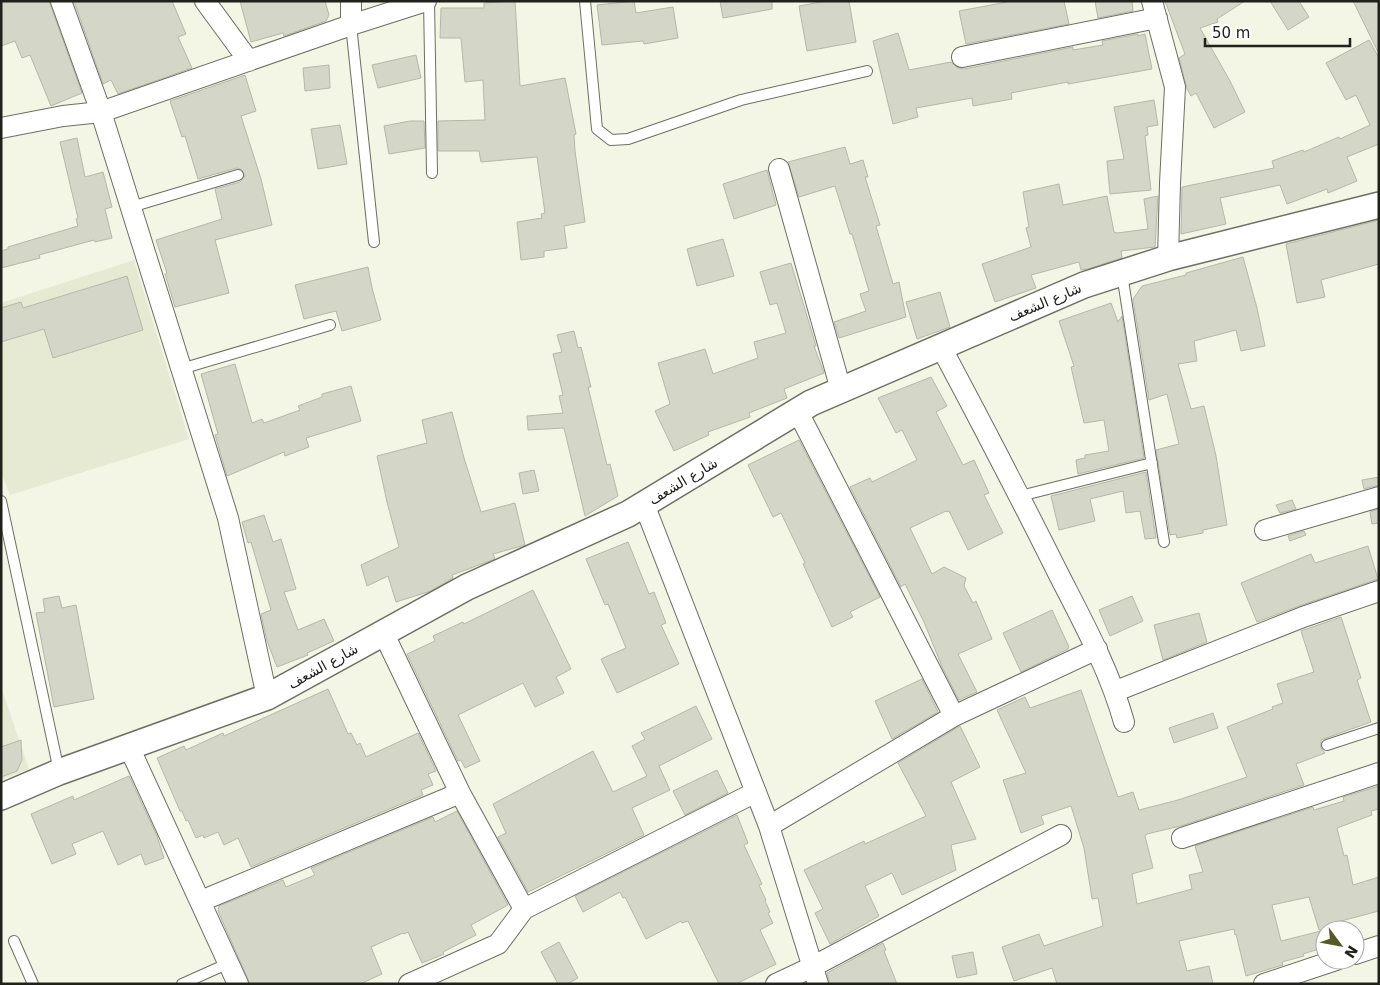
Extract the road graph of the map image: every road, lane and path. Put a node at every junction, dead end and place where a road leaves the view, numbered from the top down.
1 (62, 1) edge
2 (205, 1) edge
3 (351, 1) edge
4 (426, 1) edge
5 (430, 1) edge
6 (585, 1) edge
7 (1154, 10) edge
8 (351, 25) junction
9 (962, 57) dead end
10 (249, 61) junction
11 (867, 71) dead end
12 (101, 112) junction
13 (1, 128) edge
14 (779, 169) dead end
15 (432, 173) dead end
16 (238, 175) dead end
17 (1379, 204) edge
18 (131, 207) junction
19 (374, 242) dead end
20 (1168, 258) junction
21 (1121, 272) junction
22 (330, 325) dead end
23 (941, 347) junction
24 (181, 369) junction
25 (841, 390) junction
26 (797, 410) junction
27 (1152, 463) junction
28 (1020, 496) junction
29 (1379, 497) edge
30 (1, 501) edge
31 (644, 504) junction
32 (1265, 530) dead end
33 (1164, 542) dead end
34 (1379, 591) edge
35 (383, 632) junction
36 (1097, 649) junction
37 (1116, 692) junction
38 (267, 697) junction
39 (954, 716) junction
40 (1124, 722) dead end
41 (1379, 728) edge
42 (1327, 746) dead end
43 (129, 747) junction
44 (59, 772) junction
45 (1379, 773) edge
46 (756, 792) junction
47 (460, 793) junction
48 (1, 797) edge
49 (769, 826) junction
50 (1061, 835) dead end
51 (1182, 838) dead end
52 (201, 901) junction
53 (524, 909) junction
54 (14, 941) dead end
55 (1379, 946) edge
56 (1365, 951) edge
57 (229, 963) junction
58 (1315, 967) edge
59 (815, 975) edge
60 (33, 984) edge
61 (182, 984) edge
62 (238, 984) edge
63 (409, 984) edge
64 (776, 984) edge
65 (1264, 984) edge

1 - 12 street
2 - 10 street
3 - 8 street
4 - 8 street
5 - 15 lane
6 - 11 lane
7 - 9 street
7 - 20 street
8 - 10 street
8 - 19 lane
10 - 12 street
12 - 13 street
12 - 18 street
14 - 25 street
16 - 18 lane
17 - 20 street, شارع الشعف
18 - 24 street
20 - 21 street, شارع الشعف
21 - 23 street, شارع الشعف
21 - 27 lane
22 - 24 lane
23 - 25 street, شارع الشعف
23 - 28 street
24 - 38 street
25 - 26 street, شارع الشعف
26 - 31 street, شارع الشعف
26 - 39 street
27 - 28 lane
27 - 33 lane
28 - 36 street
29 - 32 street
30 - 44 lane
31 - 35 street, شارع الشعف
31 - 46 street
34 - 37 street
35 - 38 street, شارع الشعف
35 - 47 street
36 - 37 street
36 - 39 street
37 - 40 street
38 - 43 street, شارع الشعف
39 - 49 street
41 - 42 lane
43 - 44 street, شارع الشعف
43 - 52 street
44 - 48 street, شارع الشعف
45 - 51 street
46 - 49 street
46 - 53 street
47 - 52 street
47 - 53 street
49 - 59 street
50 - 59 street
52 - 57 street
53 - 63 street
54 - 60 lane
55 - 56 street
57 - 61 lane
57 - 62 street
58 - 65 street
59 - 64 street

